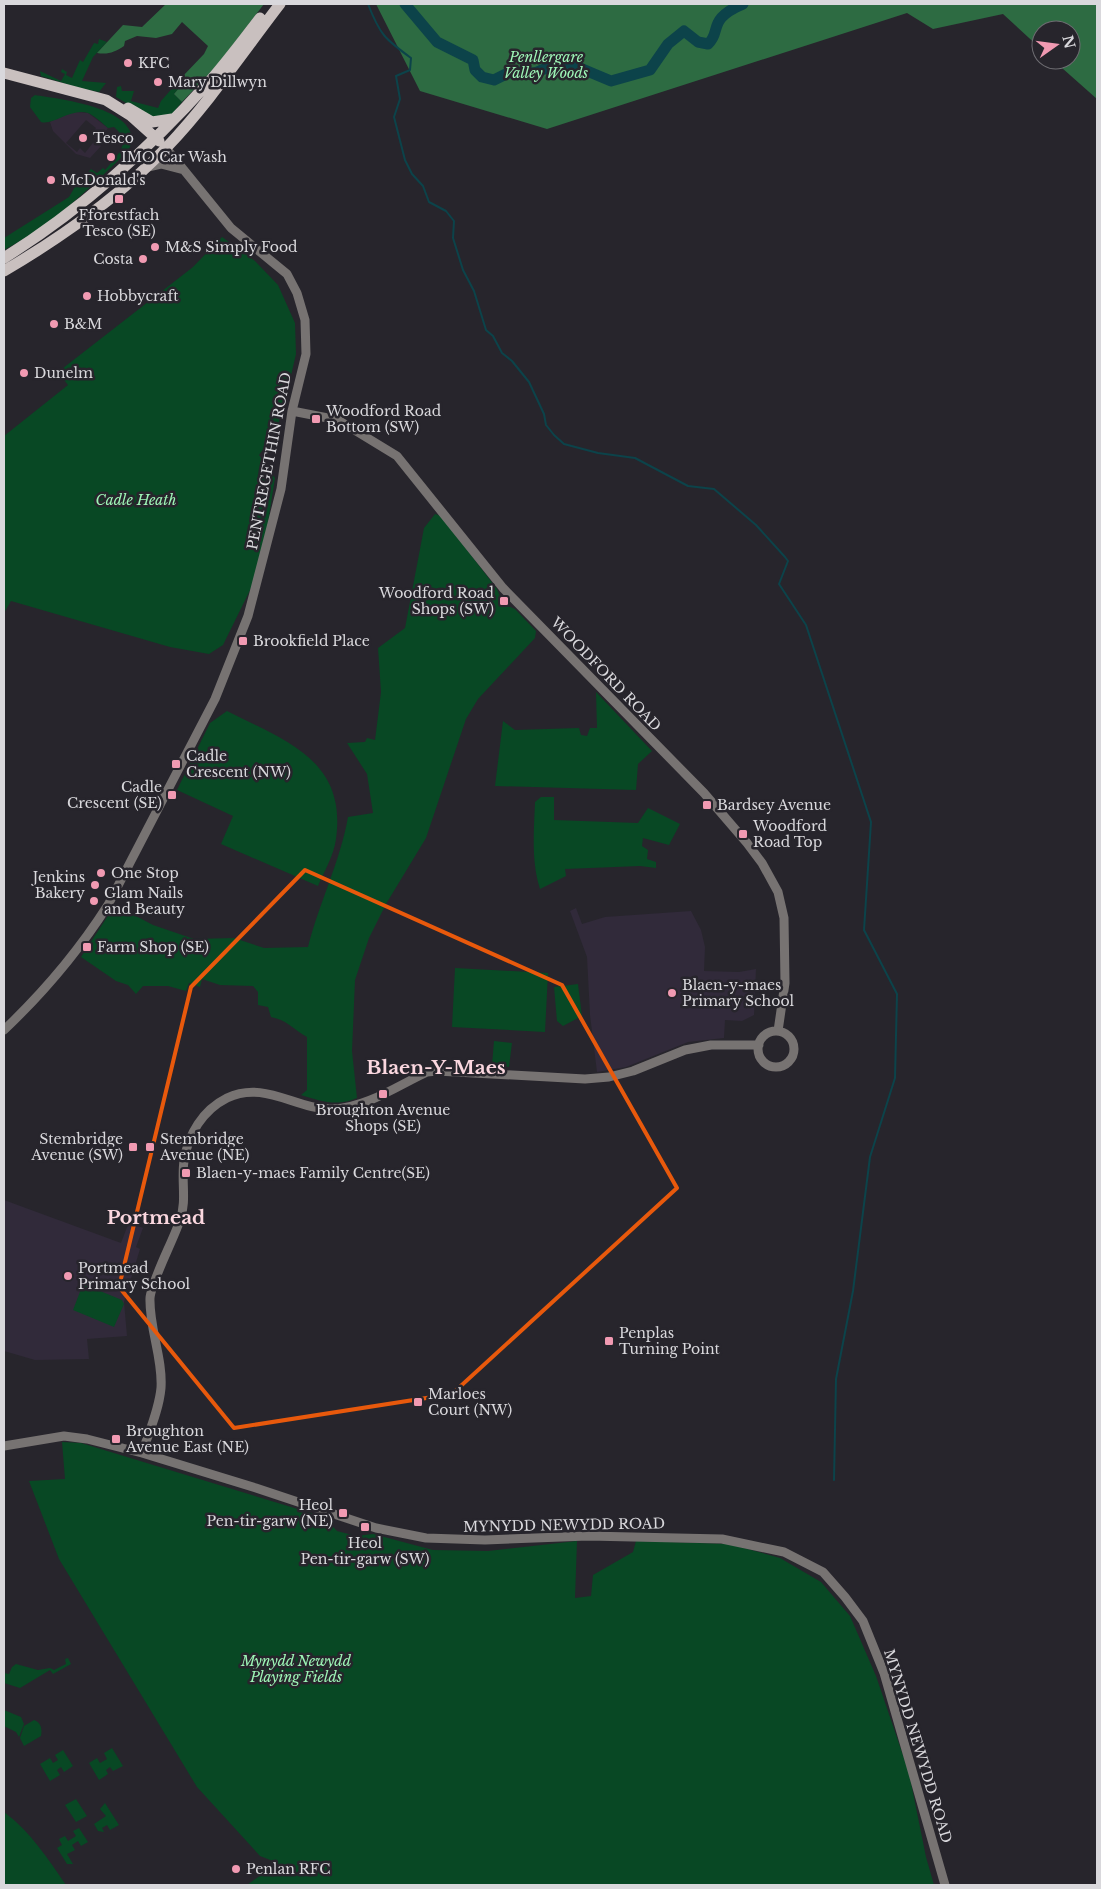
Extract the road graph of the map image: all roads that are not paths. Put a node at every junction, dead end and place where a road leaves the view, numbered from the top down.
1 (271, 4) edge
2 (280, 4) edge
3 (4, 73) edge
4 (114, 104) junction
5 (175, 118) junction
6 (161, 143) junction
7 (144, 168) junction
8 (184, 170) junction
9 (4, 258) edge
10 (4, 271) edge
11 (292, 411) junction
12 (4, 1030) edge
13 (778, 1031) junction
14 (759, 1045) junction
15 (4, 1446) edge
16 (142, 1453) junction
17 (945, 1885) edge

1 - 5 main road
2 - 6 main road
3 - 4 main road
4 - 5 main road
4 - 6 main road
5 - 6 main road
6 - 7 main road
6 - 8 street, PENTREGETHIN ROAD
6 - 9 main road
7 - 8 street
7 - 10 main road
8 - 11 street, PENTREGETHIN ROAD
11 - 12 street, PENTREGETHIN ROAD
11 - 13 street, WOODFORD ROAD
13 - 14 street
13 - 14 street
14 - 16 street
15 - 16 street, MYNYDD NEWYDD ROAD
16 - 17 street, MYNYDD NEWYDD ROAD

